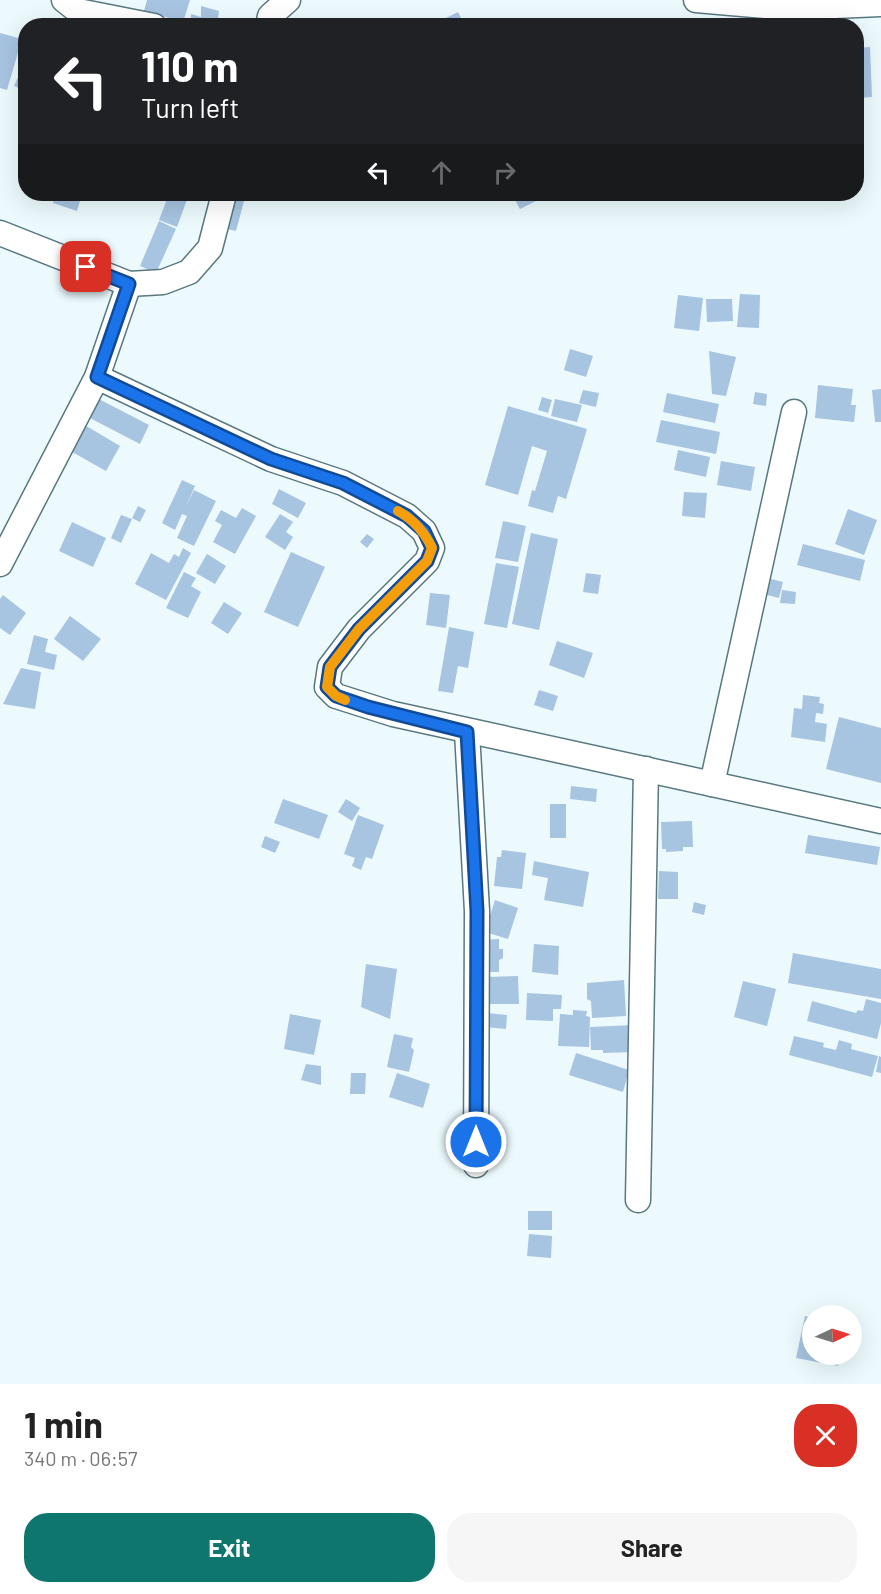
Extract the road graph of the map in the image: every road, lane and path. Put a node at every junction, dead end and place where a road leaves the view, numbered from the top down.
1 (64, 0) edge
2 (288, 0) edge
3 (696, 0) edge
4 (881, 4) edge
5 (113, 18) edge
6 (270, 18) edge
7 (222, 201) edge
8 (0, 233) edge
9 (129, 284) junction
10 (97, 377) junction
11 (794, 412) dead end
12 (0, 564) edge
13 (467, 732) junction
14 (646, 770) junction
15 (712, 784) junction
16 (881, 821) edge
17 (476, 1165) dead end
18 (638, 1200) dead end

1 - 5 street
2 - 6 street
3 - 4 street
7 - 9 street
8 - 9 street
9 - 10 street
10 - 12 street
10 - 13 street
11 - 15 street
13 - 14 street
13 - 17 street
14 - 15 street
14 - 18 street
15 - 16 street

